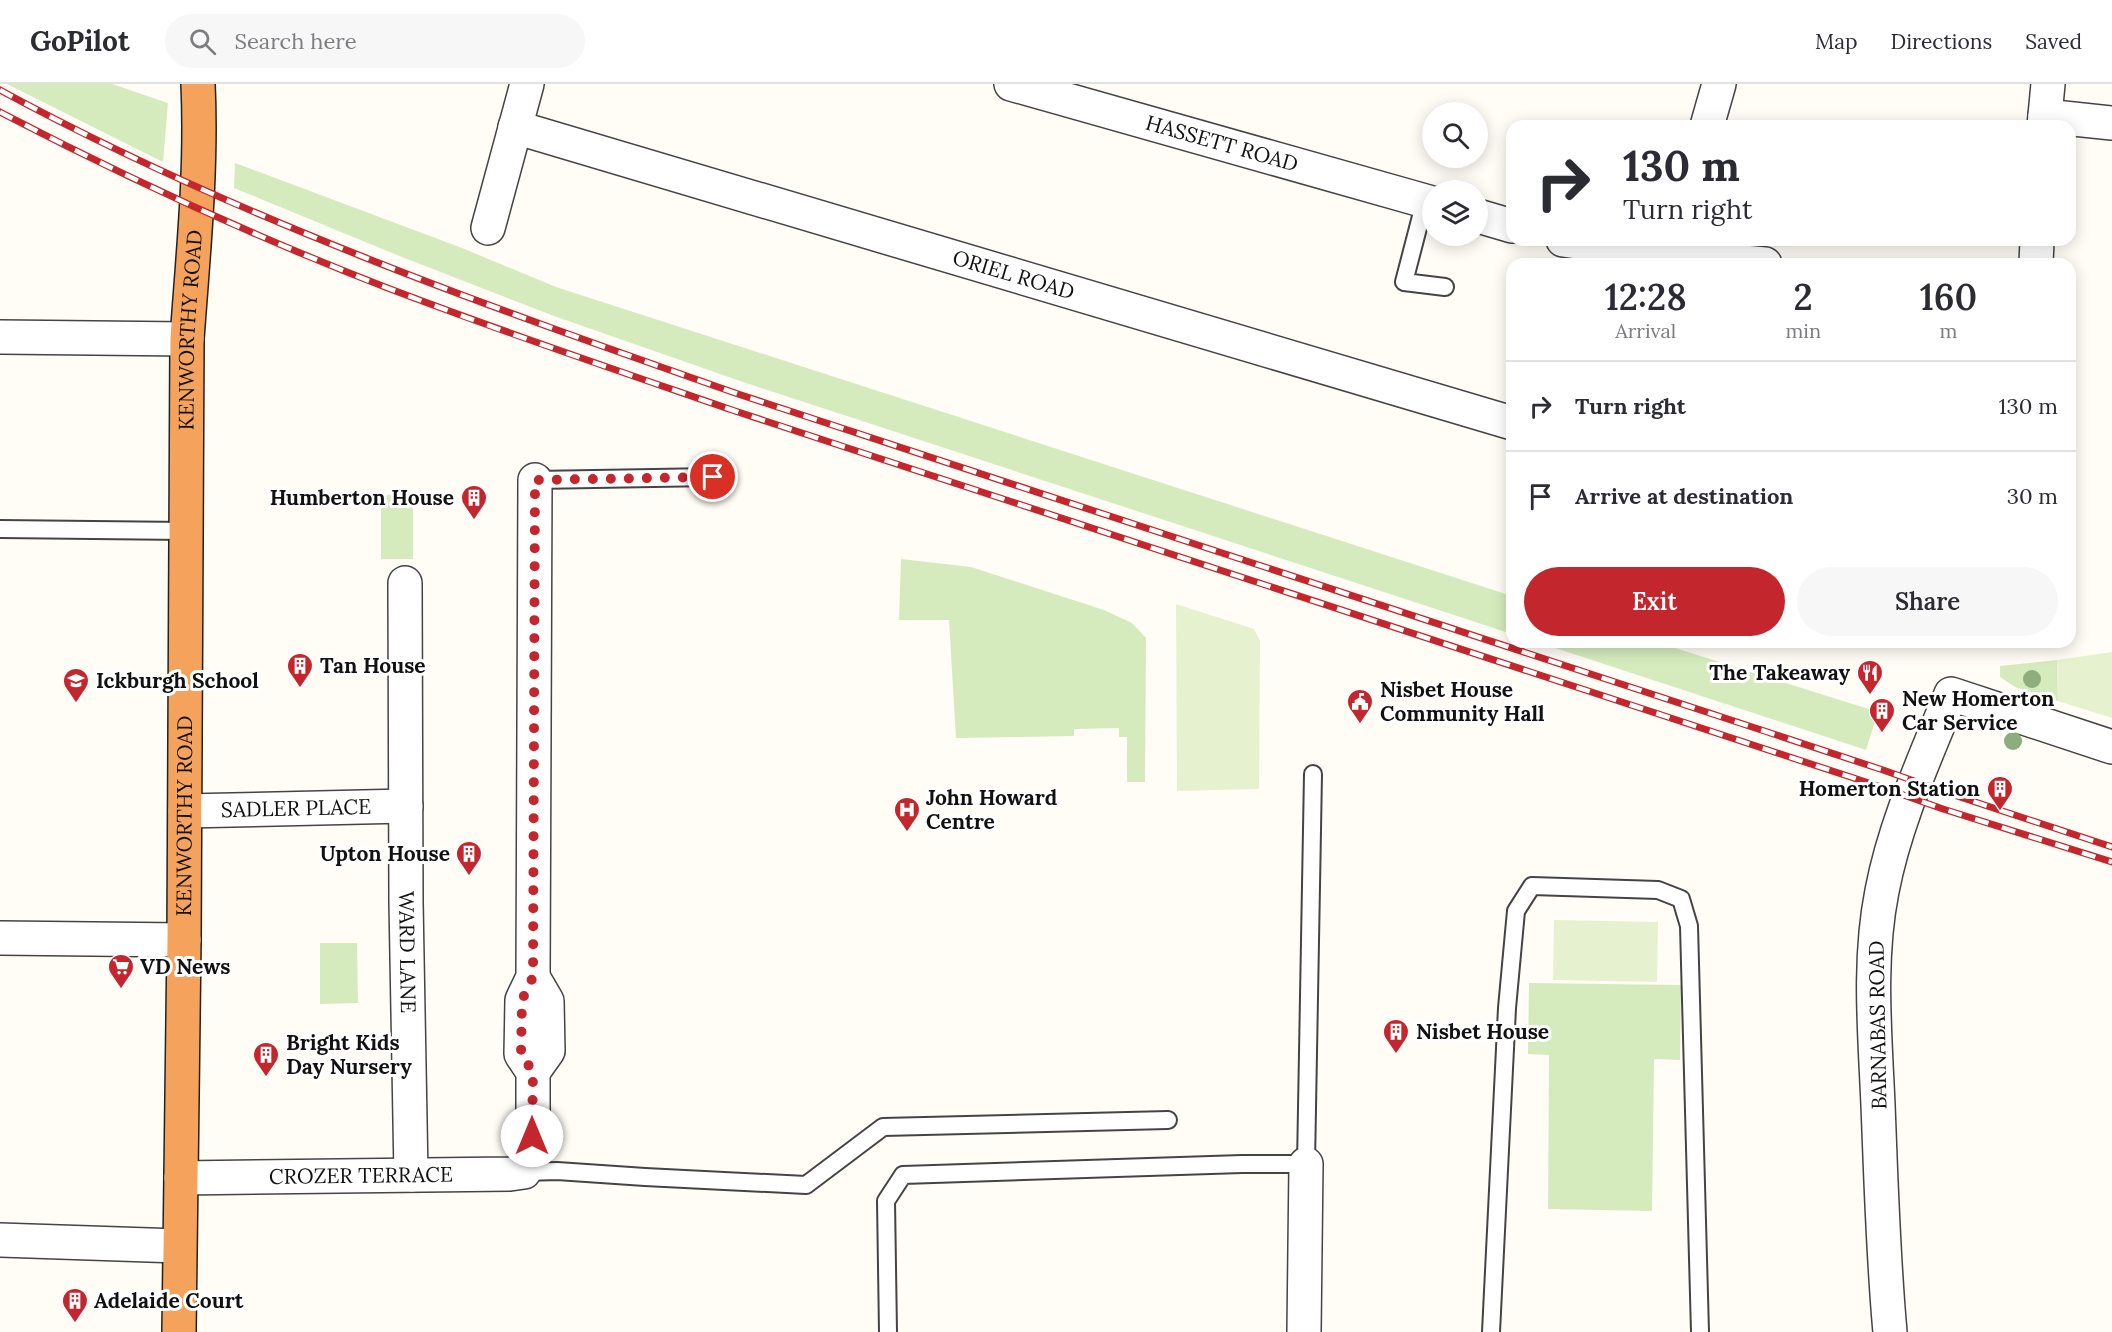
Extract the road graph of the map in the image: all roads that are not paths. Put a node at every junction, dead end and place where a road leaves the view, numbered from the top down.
1 (198, 84) edge
2 (527, 84) edge
3 (1011, 84) edge
4 (1719, 84) edge
5 (2046, 108) edge
6 (1709, 120) edge
7 (2112, 123) edge
8 (515, 127) junction
9 (1422, 200) edge
10 (1488, 219) edge
11 (1422, 224) edge
12 (1506, 224) edge
13 (488, 228) dead end
14 (1643, 246) edge
15 (1670, 248) edge
16 (1729, 258) edge
17 (1445, 287) dead end
18 (0, 337) edge
19 (187, 339) junction
20 (1506, 421) edge
21 (713, 477) dead end
22 (535, 480) joint
23 (0, 529) edge
24 (186, 531) junction
25 (405, 583) dead end
26 (2112, 747) edge
27 (1313, 774) dead end
28 (406, 806) junction
29 (185, 811) junction
30 (0, 938) edge
31 (184, 940) junction
32 (1168, 1120) dead end
33 (1306, 1164) junction
34 (528, 1165) junction
35 (411, 1175) junction
36 (181, 1178) junction
37 (0, 1240) edge
38 (179, 1246) junction
39 (179, 1332) edge
40 (888, 1332) edge
41 (1304, 1332) edge
42 (1491, 1332) edge
43 (1700, 1332) edge
44 (1890, 1332) edge

1 - 19 highway, KENWORTHY ROAD
2 - 8 street
3 - 9 street, HASSETT ROAD
4 - 6 street
5 - 7 street
8 - 13 street
8 - 20 street, ORIEL ROAD
10 - 12 street
11 - 17 lane
14 - 15 street
15 - 16 street
18 - 19 street
19 - 24 highway, KENWORTHY ROAD
21 - 22 lane
22 - 34 street
23 - 24 lane
24 - 29 highway, KENWORTHY ROAD
25 - 28 street, WARD LANE
26 - 44 street, BARNABAS ROAD
27 - 33 lane
28 - 29 street, SADLER PLACE
28 - 35 street, WARD LANE
29 - 31 highway, KENWORTHY ROAD
30 - 31 street
31 - 36 highway, KENWORTHY ROAD
32 - 34 lane
33 - 40 lane
33 - 41 street
34 - 35 street, CROZER TERRACE
35 - 36 street, CROZER TERRACE
36 - 38 highway, KENWORTHY ROAD
37 - 38 street
38 - 39 highway, KENWORTHY ROAD
42 - 43 lane

